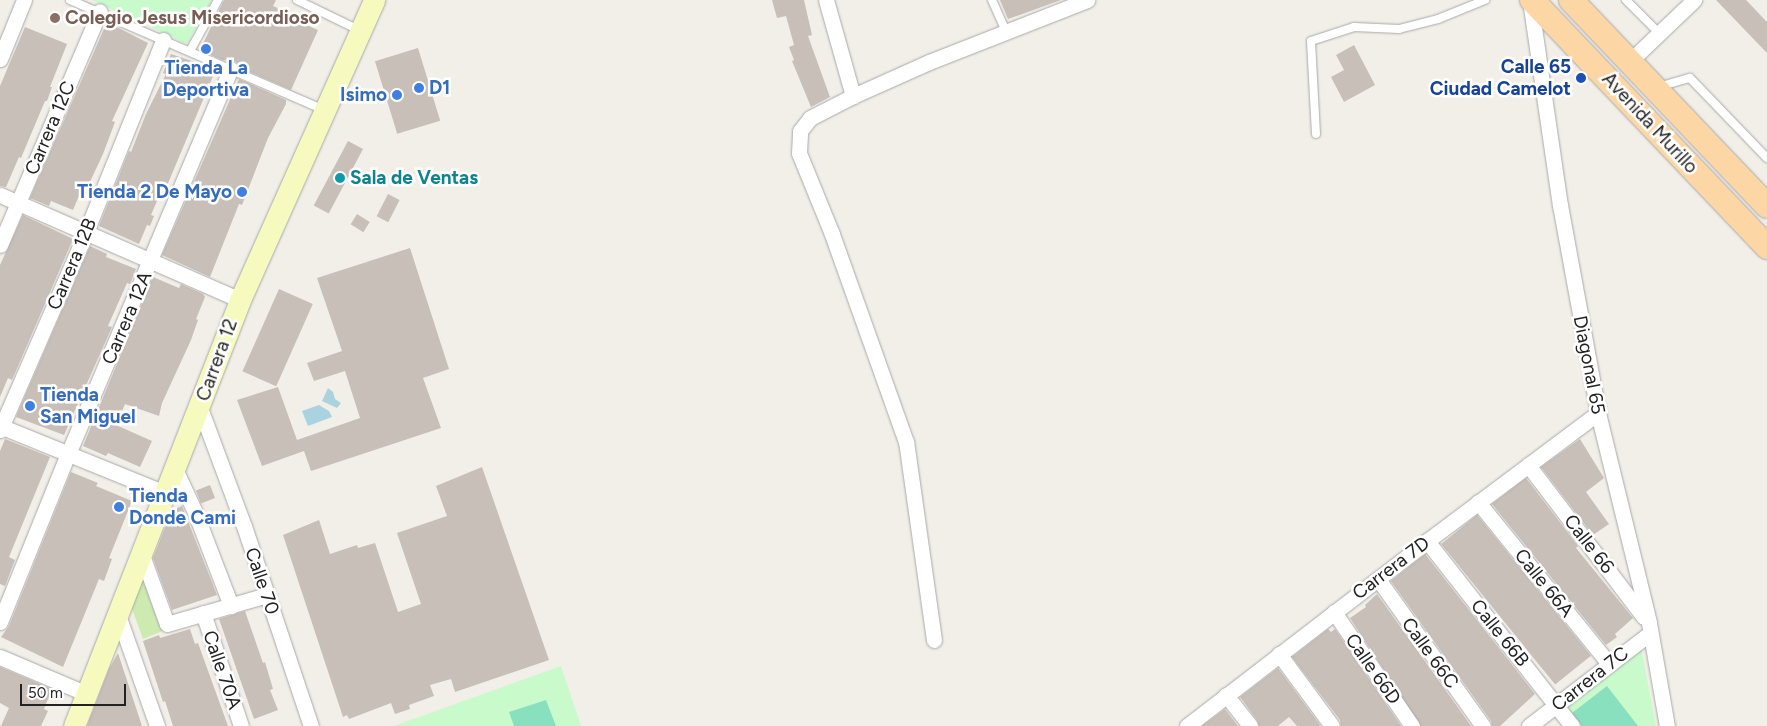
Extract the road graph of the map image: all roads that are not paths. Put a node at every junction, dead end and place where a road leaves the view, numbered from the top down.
1 (24, 0) edge
2 (70, 0) edge
3 (218, 0) edge
4 (297, 0) edge
5 (374, 0) edge
6 (826, 0) edge
7 (992, 0) edge
8 (1087, 0) edge
9 (1485, 0) edge
10 (1531, 0) edge
11 (1571, 0) edge
12 (1626, 0) edge
13 (1694, 0) edge
14 (1067, 4) edge
15 (100, 11) junction
16 (361, 31) junction
17 (1006, 31) junction
18 (1659, 34) junction
19 (163, 40) junction
20 (190, 51) junction
21 (0, 59) edge
22 (1629, 62) junction
23 (231, 69) junction
24 (1654, 88) junction
25 (853, 96) junction
26 (324, 110) junction
27 (1316, 134) dead end
28 (1767, 158) edge
29 (0, 195) edge
30 (18, 203) junction
31 (1767, 206) edge
32 (86, 232) junction
33 (0, 245) edge
34 (1767, 247) edge
35 (151, 260) junction
36 (240, 300) junction
37 (200, 408) junction
38 (1598, 413) junction
39 (1, 428) edge
40 (68, 454) junction
41 (1528, 465) junction
42 (175, 469) junction
43 (165, 493) junction
44 (1478, 502) junction
45 (1426, 541) junction
46 (142, 554) junction
47 (1378, 579) junction
48 (267, 595) junction
49 (231, 606) junction
50 (1334, 612) junction
51 (203, 614) junction
52 (118, 615) junction
53 (0, 622) edge
54 (1650, 628) junction
55 (934, 640) dead end
56 (1279, 654) junction
57 (0, 657) edge
58 (1609, 664) junction
59 (86, 694) junction
60 (1226, 695) junction
61 (1557, 704) junction
62 (74, 726) edge
63 (157, 726) edge
64 (241, 726) edge
65 (312, 726) edge
66 (1186, 726) edge
67 (1250, 726) edge
68 (1332, 726) edge
69 (1412, 726) edge
70 (1483, 726) edge
71 (1529, 726) edge
72 (1572, 726) edge
73 (1667, 726) edge

1 - 21 street
2 - 15 lane
3 - 20 lane
4 - 16 lane
5 - 16 main road, Carrera 12
6 - 25 street
7 - 17 lane
8 - 14 street
9 - 27 lane
10 - 34 main road, Avenida Murillo
10 - 38 street, Diagonal 65
11 - 22 main road, Avenida Murillo
12 - 18 lane
13 - 18 street
14 - 17 street
15 - 19 lane
15 - 30 street, Carrera 12C
16 - 26 main road, Carrera 12
17 - 25 street
18 - 22 street
19 - 20 lane
19 - 32 street, Carrera 12B
20 - 23 lane
22 - 24 main road, Avenida Murillo
23 - 26 lane
23 - 35 street, Carrera 12A
24 - 28 lane
24 - 31 main road, Avenida Murillo
25 - 55 street
26 - 36 main road, Carrera 12
29 - 30 street
30 - 32 street
30 - 33 street, Carrera 12C
32 - 35 street
32 - 39 street, Carrera 12B
35 - 36 street
35 - 40 street, Carrera 12A
36 - 37 main road, Carrera 12
37 - 42 main road, Carrera 12
37 - 48 street, Calle 70
38 - 41 street, Carrera 7D
38 - 54 street, Diagonal 65
39 - 40 street
40 - 43 street
40 - 53 street, Carrera 12A
41 - 44 street, Carrera 7D
41 - 54 street, Calle 66
42 - 43 main road, Carrera 12
42 - 49 street, Calle 70
43 - 46 main road, Carrera 12
44 - 45 street, Carrera 7D
44 - 58 street, Calle 66A
45 - 47 street, Carrera 7D
45 - 61 street, Calle 66B
46 - 51 street
46 - 52 main road, Carrera 12
47 - 50 street, Carrera 7D
47 - 70 street, Calle 66C
48 - 49 street
48 - 65 street, Calle 70
49 - 51 street
50 - 56 street, Carrera 7D
50 - 69 street, Calle 66D
51 - 64 street, Calle 70A
52 - 59 main road, Carrera 12
52 - 63 street
54 - 58 street, Carrera 7C
54 - 73 street, Diagonal 65
56 - 60 street, Carrera 7D
56 - 68 street
57 - 59 street
58 - 61 street, Carrera 7C
59 - 62 main road, Carrera 12
60 - 66 street, Carrera 7D
60 - 67 street
61 - 71 street, Carrera 7C
61 - 72 street, Calle 66B

